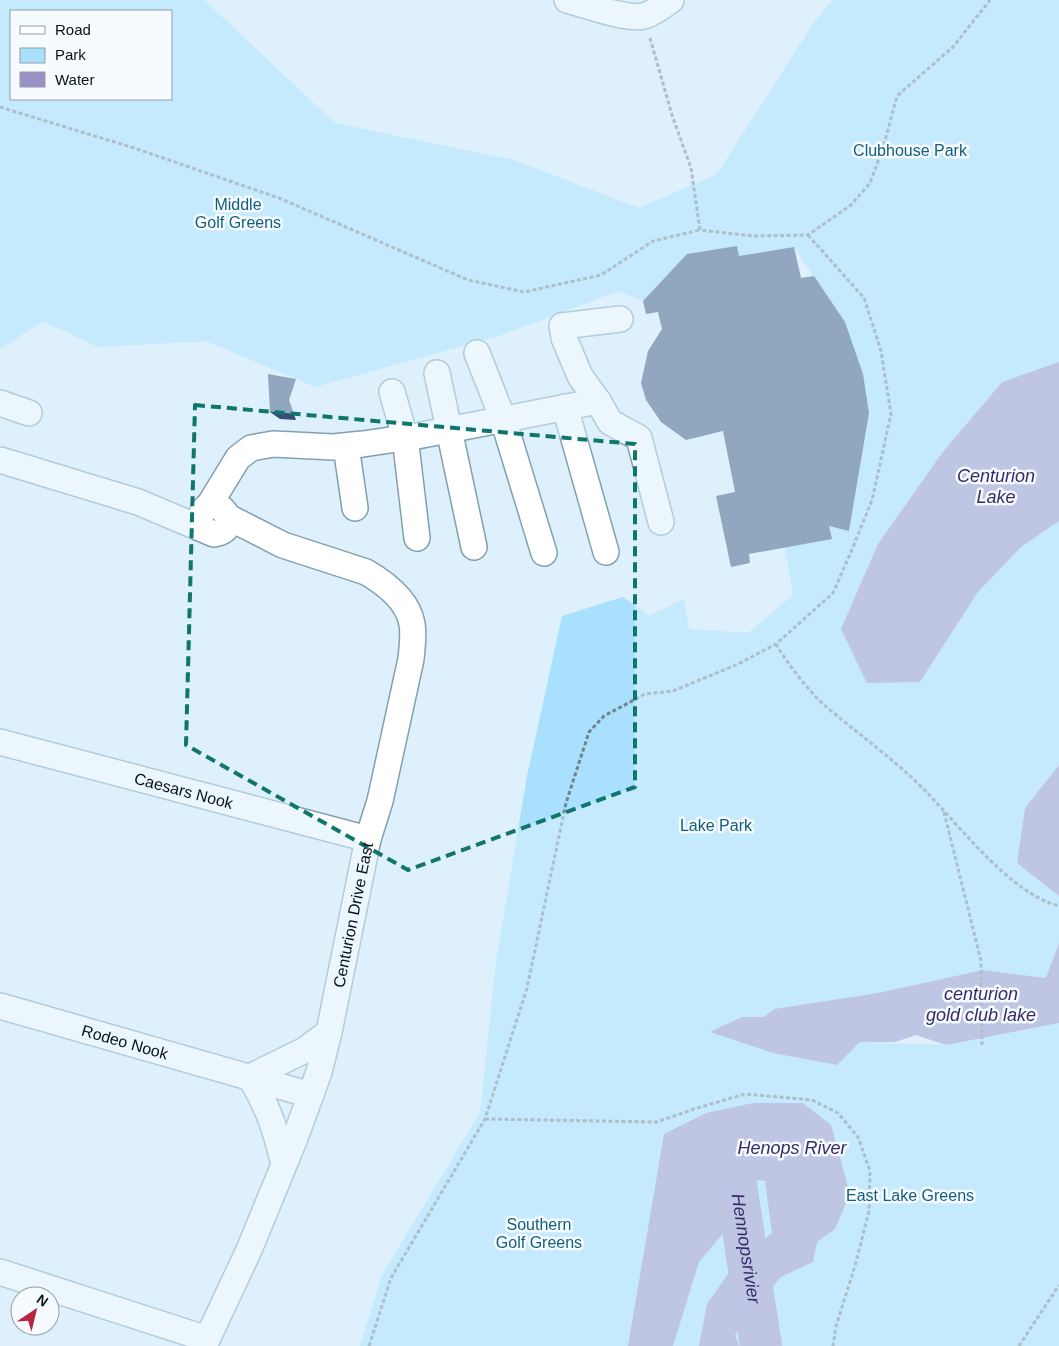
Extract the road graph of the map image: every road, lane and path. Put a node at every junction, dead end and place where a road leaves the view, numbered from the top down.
1 (567, 0) edge
2 (671, 0) edge
3 (990, 0) edge
4 (643, 16) junction
5 (0, 107) edge
6 (700, 230) junction
7 (808, 235) junction
8 (620, 319) dead end
9 (477, 353) dead end
10 (437, 373) dead end
11 (392, 392) dead end
12 (598, 400) junction
13 (0, 403) edge
14 (565, 407) junction
15 (29, 413) dead end
16 (503, 419) junction
17 (450, 429) junction
18 (405, 437) junction
19 (346, 446) junction
20 (0, 460) edge
21 (355, 508) dead end
22 (215, 518) junction
23 (661, 522) dead end
24 (417, 538) dead end
25 (474, 547) dead end
26 (606, 552) dead end
27 (544, 553) dead end
28 (776, 644) junction
29 (0, 742) edge
30 (944, 811) junction
31 (368, 839) junction
32 (1059, 906) edge
33 (0, 1006) edge
34 (329, 1032) junction
35 (982, 1045) dead end
36 (250, 1077) junction
37 (310, 1095) junction
38 (485, 1120) junction
39 (284, 1164) junction
40 (0, 1272) edge
41 (1059, 1285) edge
42 (205, 1343) edge
43 (369, 1346) edge
44 (833, 1346) edge
45 (1019, 1346) edge

1 - 4 street
2 - 4 street
3 - 7 path
4 - 6 path
5 - 6 path
6 - 7 path
7 - 28 path
8 - 12 street
9 - 16 street
10 - 17 street
11 - 18 street
12 - 14 street
12 - 23 street
13 - 15 street
14 - 16 street
14 - 26 street
16 - 17 street
16 - 27 street
17 - 18 street
17 - 25 street
18 - 19 street
18 - 24 street
19 - 21 street
19 - 22 street
20 - 22 street, Centurion Drive East
22 - 31 street, Centurion Drive East
28 - 30 path
28 - 38 path
29 - 31 street, Caesars Nook
30 - 32 path
30 - 35 path
31 - 34 street, Centurion Drive East
33 - 36 street, Rodeo Nook
34 - 36 street
34 - 37 street, Centurion Drive East
36 - 37 street, Rodeo Nook
36 - 39 street
37 - 39 street, Centurion Drive East
38 - 43 path
38 - 44 path
39 - 42 street, Centurion Drive East
40 - 42 street
41 - 45 path

